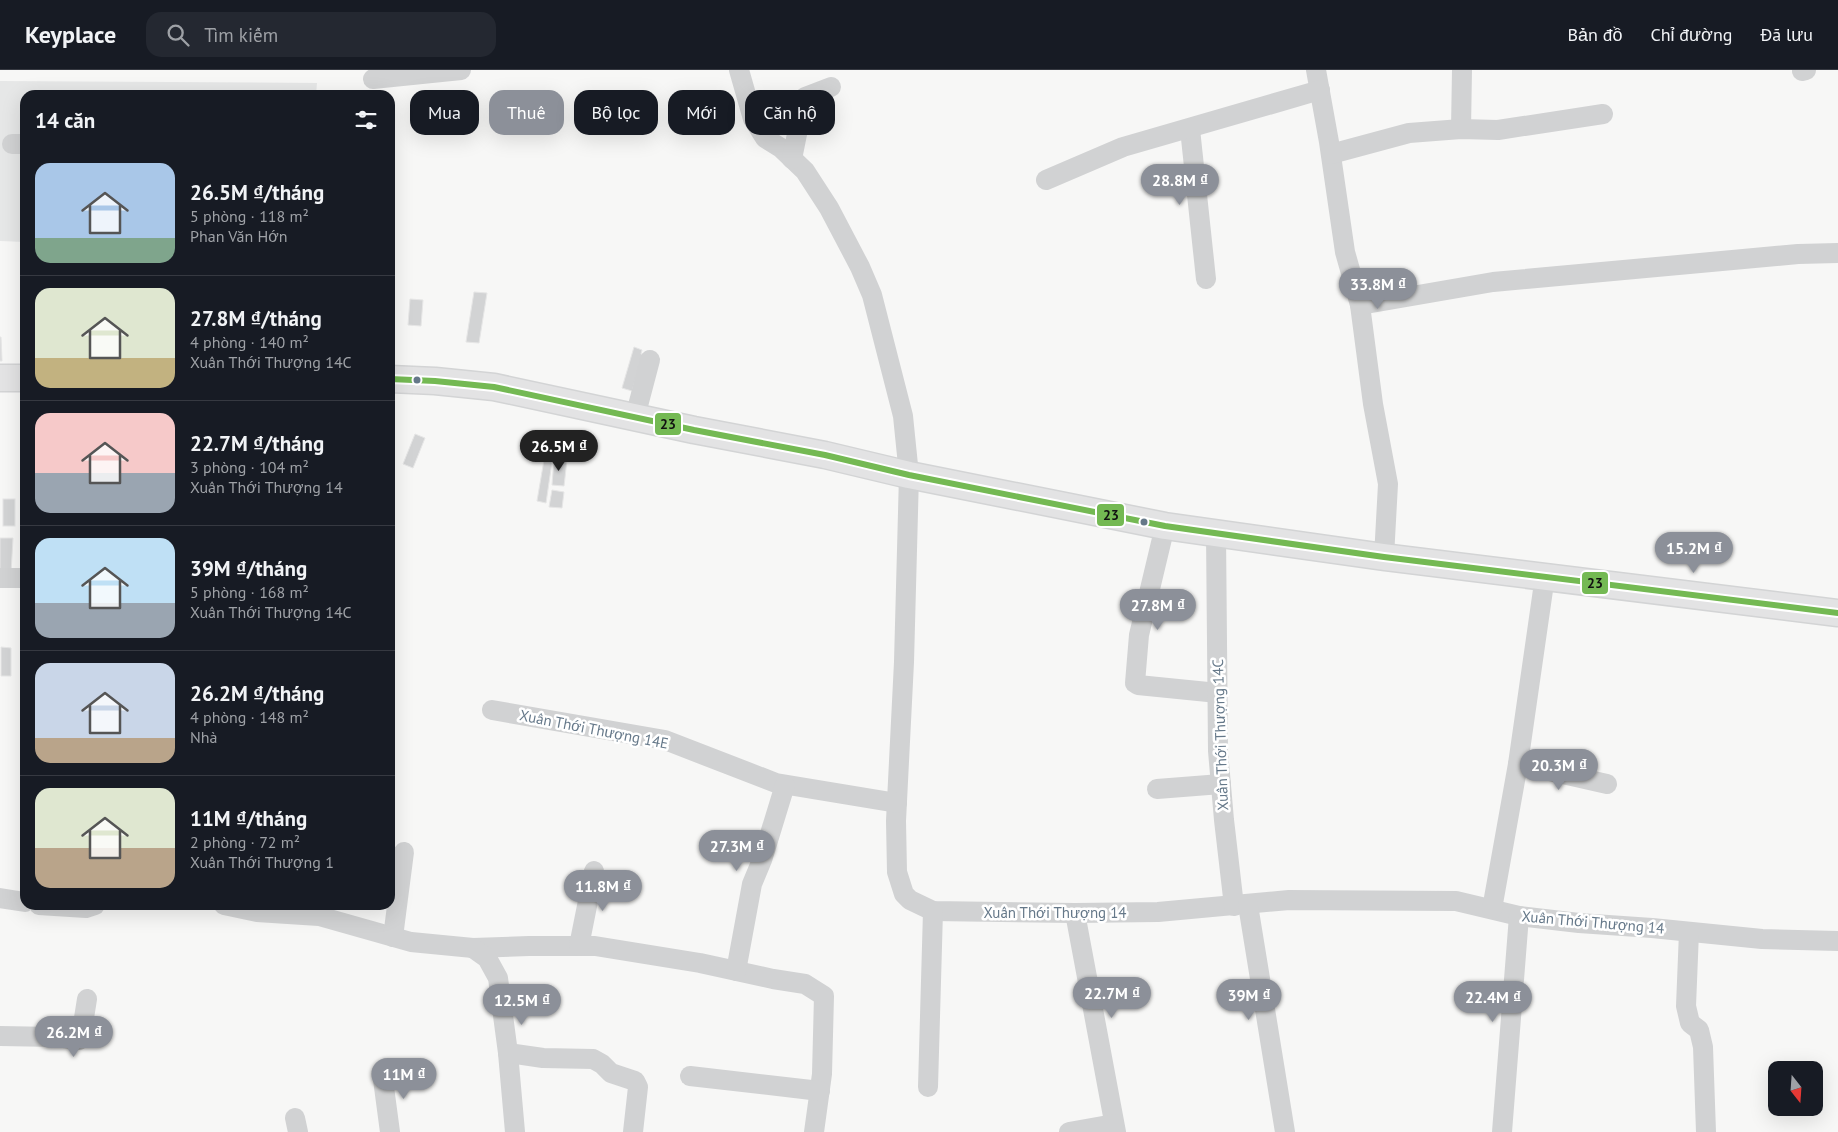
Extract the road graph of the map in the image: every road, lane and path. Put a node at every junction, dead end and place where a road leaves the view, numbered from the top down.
1 (461, 70) edge
2 (739, 70) edge
3 (1316, 70) edge
4 (1462, 70) edge
5 (373, 81) edge
6 (831, 87) dead end
7 (1320, 90) junction
8 (1603, 114) dead end
9 (1190, 129) junction
10 (1461, 129) junction
11 (1331, 154) junction
12 (792, 159) junction
13 (1046, 180) dead end
14 (1838, 253) edge
15 (1206, 279) dead end
16 (1360, 305) junction
17 (650, 360) dead end
18 (0, 378) edge
19 (20, 378) edge
20 (395, 379) edge
21 (635, 416) junction
22 (909, 475) junction
23 (1164, 526) junction
24 (1216, 533) junction
25 (1384, 557) junction
26 (1545, 576) junction
27 (0, 578) edge
28 (20, 578) edge
29 (1838, 613) edge
30 (1218, 693) junction
31 (492, 710) dead end
32 (1518, 764) junction
33 (1221, 784) junction
34 (1607, 784) dead end
35 (785, 785) junction
36 (1157, 789) dead end
37 (897, 803) junction
38 (404, 852) dead end
39 (594, 871) dead end
40 (0, 898) edge
41 (20, 901) edge
42 (1241, 905) junction
43 (1492, 909) junction
44 (248, 910) edge
45 (319, 910) edge
46 (933, 911) junction
47 (1075, 913) junction
48 (1519, 916) junction
49 (1689, 932) junction
50 (393, 937) junction
51 (1838, 941) edge
52 (578, 946) junction
53 (473, 948) junction
54 (736, 971) junction
55 (86, 999) dead end
56 (0, 1036) edge
57 (508, 1053) junction
58 (382, 1072) dead end
59 (690, 1076) dead end
60 (928, 1088) dead end
61 (820, 1091) junction
62 (1115, 1128) edge
63 (390, 1132) edge
64 (515, 1132) edge
65 (633, 1132) edge
66 (814, 1132) edge
67 (1069, 1132) edge
68 (1285, 1132) edge
69 (1502, 1132) edge
70 (1706, 1132) edge

1 - 5 street
2 - 12 street, Xuân Thới Thượng 14
3 - 7 street
4 - 10 street
6 - 12 street
7 - 9 street
7 - 11 street
8 - 10 street
9 - 13 street
9 - 15 street
10 - 11 street
11 - 16 street
12 - 22 street, Xuân Thới Thượng 14
14 - 16 street
16 - 25 street
17 - 21 street
18 - 19 main road
20 - 21 main road
21 - 22 main road
22 - 23 main road
22 - 37 street, Xuân Thới Thượng 14
23 - 24 main road
23 - 30 street
24 - 25 main road
24 - 30 street, Xuân Thới Thượng 14C
25 - 26 main road
26 - 29 main road
26 - 32 street
27 - 28 street
30 - 33 street, Xuân Thới Thượng 14C
31 - 35 street, Xuân Thới Thượng 14E
32 - 34 street
32 - 43 street
33 - 36 street
33 - 42 street, Xuân Thới Thượng 14C
35 - 37 street, Xuân Thới Thượng 14E
35 - 54 street
37 - 46 street, Xuân Thới Thượng 14
38 - 50 street
39 - 52 street
40 - 41 street
42 - 43 street, Xuân Thới Thượng 14
42 - 47 street, Xuân Thới Thượng 14
42 - 68 street, Xuân Thới Thượng 14C
43 - 48 street, Xuân Thới Thượng 14
44 - 45 street
45 - 50 street
46 - 47 street, Xuân Thới Thượng 14
46 - 60 street
47 - 62 street
48 - 49 street, Xuân Thới Thượng 14
48 - 69 street
49 - 51 street, Xuân Thới Thượng 14
49 - 70 street
50 - 53 street
52 - 53 street
52 - 54 street
53 - 57 street
54 - 61 street
55 - 56 street
57 - 64 street
57 - 65 street
58 - 63 street
59 - 61 street
61 - 66 street
62 - 67 street

